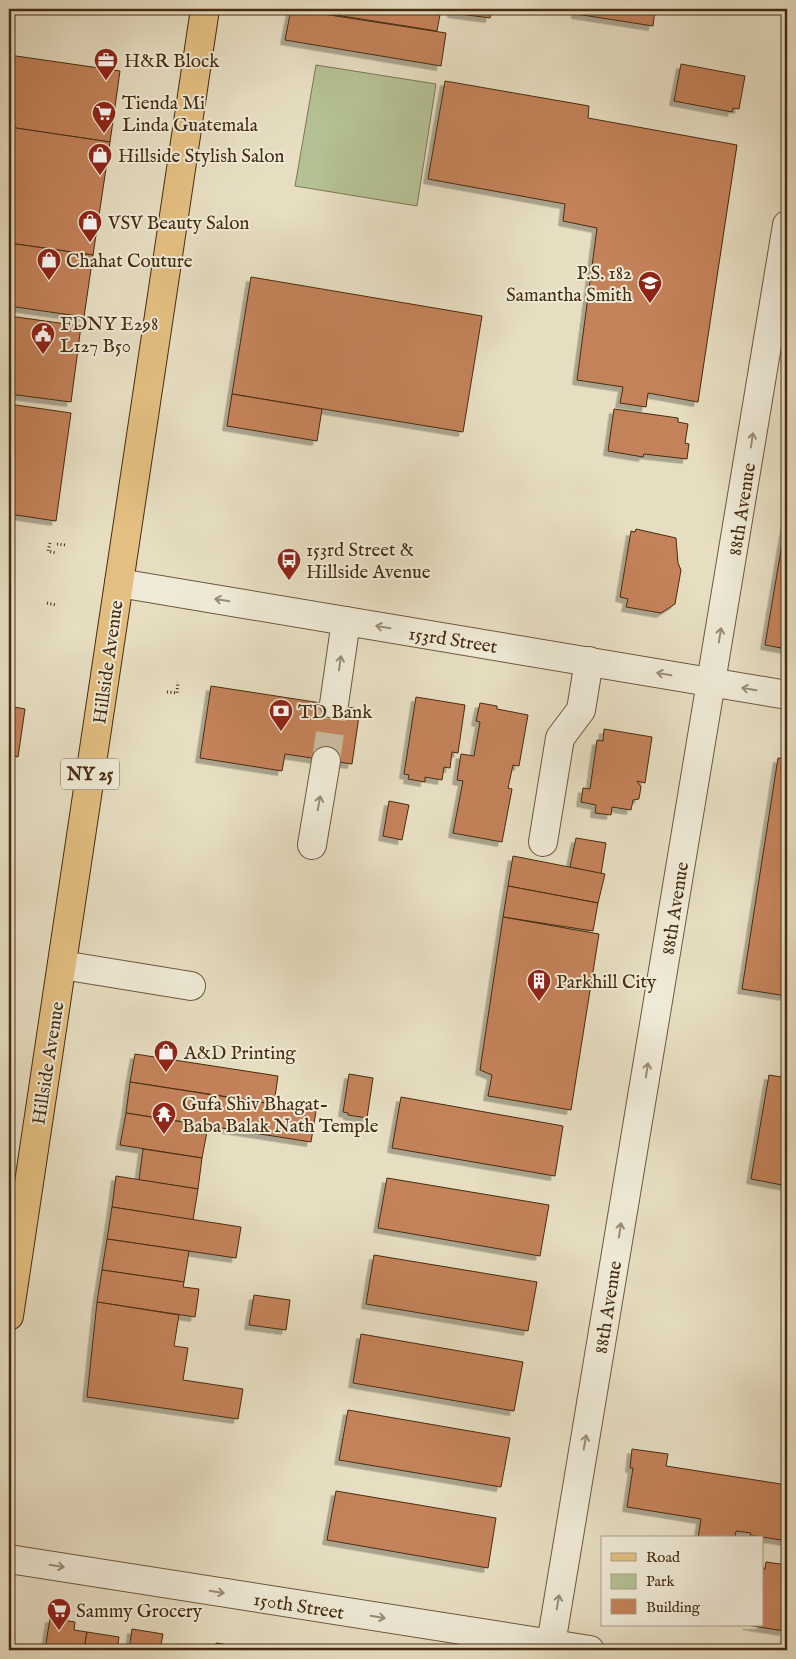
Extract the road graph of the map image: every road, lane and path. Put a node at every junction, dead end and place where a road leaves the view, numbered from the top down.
1 (204, 9) edge
2 (787, 225) edge
3 (50, 543) dead end
4 (58, 544) dead end
5 (65, 545) dead end
6 (56, 553) dead end
7 (119, 583) junction
8 (47, 603) dead end
9 (56, 605) dead end
10 (346, 621) junction
11 (589, 661) junction
12 (178, 682) dead end
13 (712, 683) junction
14 (167, 692) dead end
15 (787, 695) edge
16 (334, 704) tunnel mouth
17 (326, 761) tunnel mouth
18 (542, 842) dead end
19 (312, 845) dead end
20 (62, 965) junction
21 (191, 986) dead end
22 (9, 1316) edge
23 (9, 1559) edge
24 (550, 1647) edge
25 (590, 1650) edge

1 - 7 main road, Hillside Avenue / NY 25
13 -> 2 street, 88th Avenue
3 - 6 path
4 - 5 path
10 -> 7 street, 153rd Street
7 - 20 main road, Hillside Avenue / NY 25
8 - 9 path
11 -> 10 street, 153rd Street
16 -> 10 street
13 -> 11 street, 153rd Street
11 - 18 street
12 - 14 path
15 -> 13 street, 153rd Street
24 -> 13 street, 88th Avenue
19 -> 17 street
20 - 21 street
20 - 22 main road, Hillside Avenue / NY 25
23 -> 24 street, 150th Street
24 - 25 street, 150th Street

